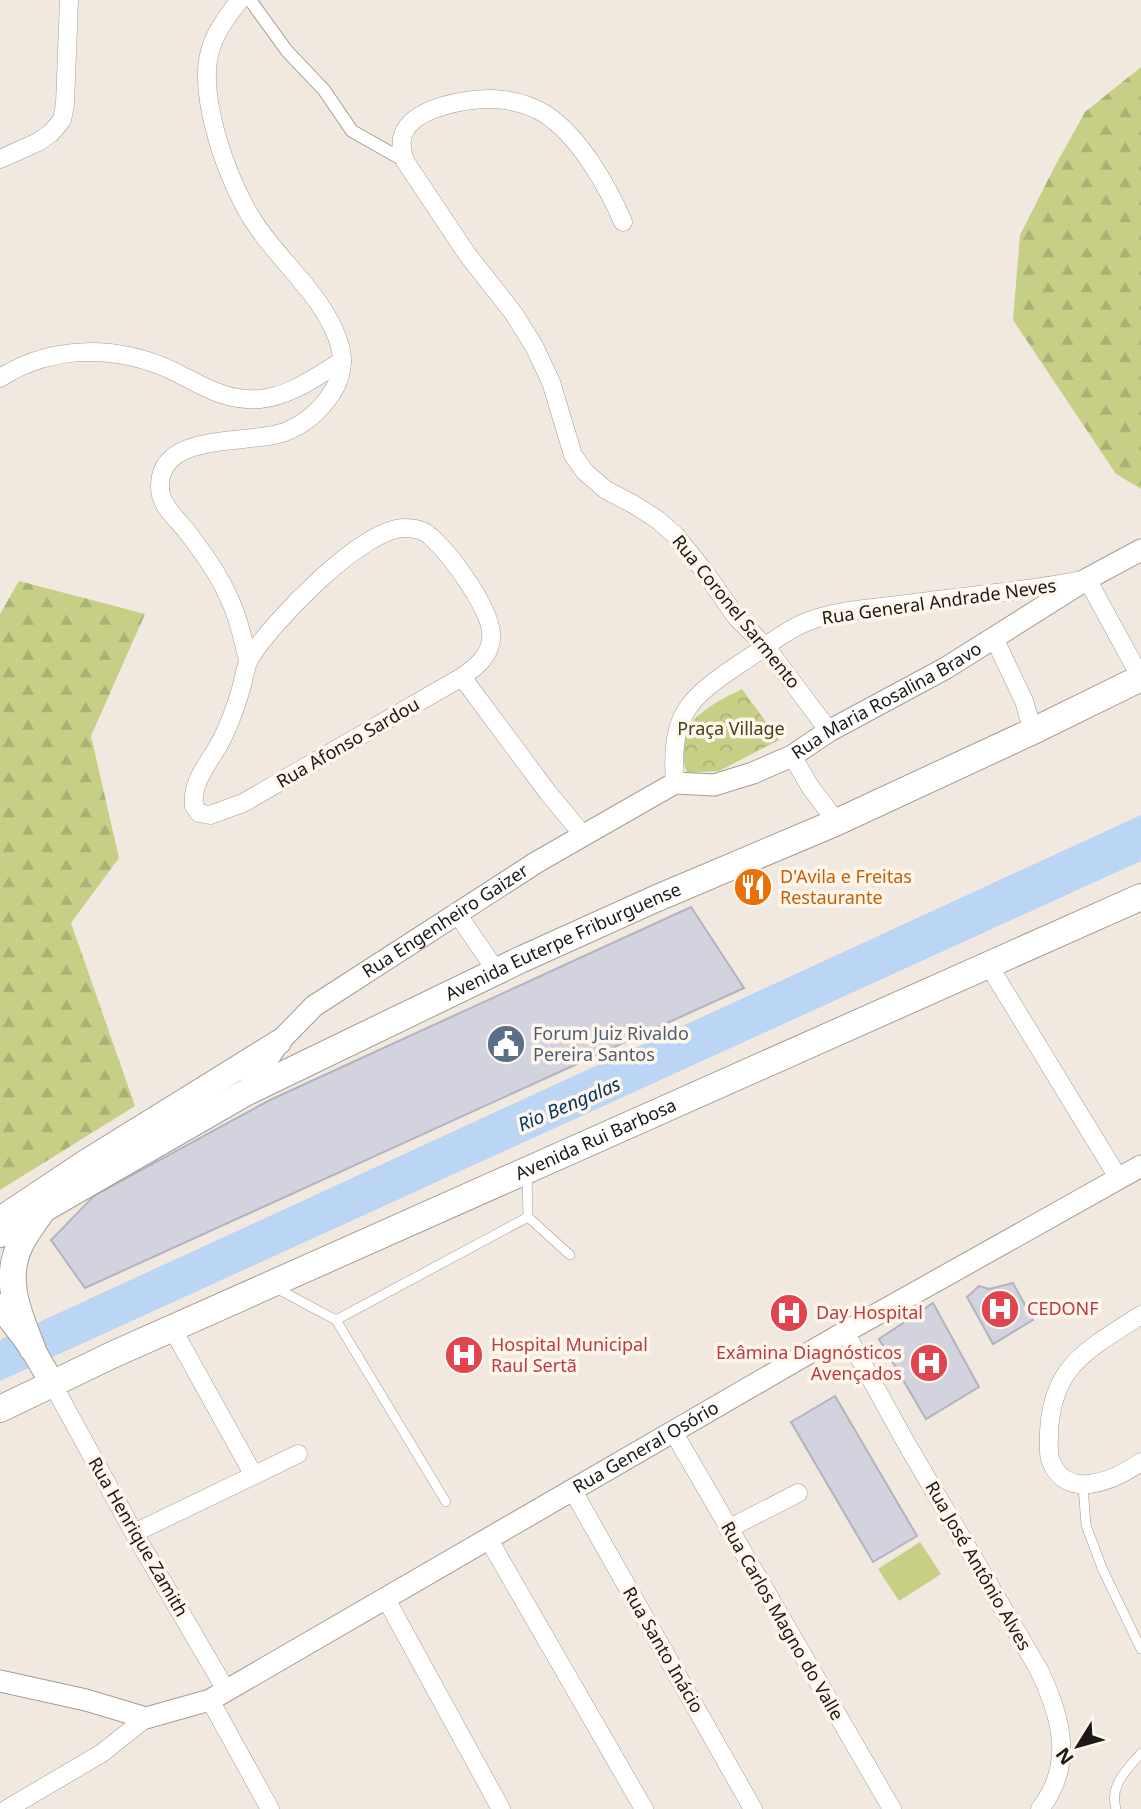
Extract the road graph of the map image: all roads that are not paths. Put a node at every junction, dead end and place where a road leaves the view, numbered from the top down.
1 (69, 0) edge
2 (240, 0) edge
3 (250, 0) edge
4 (0, 159) edge
5 (405, 161) junction
6 (623, 222) dead end
7 (342, 361) junction
8 (0, 378) edge
9 (1141, 550) edge
10 (1087, 579) junction
11 (994, 638) junction
12 (766, 647) junction
13 (248, 661) junction
14 (463, 677) junction
15 (1141, 678) edge
16 (829, 731) junction
17 (1033, 731) junction
18 (792, 756) junction
19 (675, 783) junction
20 (837, 822) junction
21 (584, 836) junction
22 (1141, 897) edge
23 (456, 912) junction
24 (988, 964) junction
25 (497, 972) junction
26 (279, 1042) junction
27 (246, 1093) junction
28 (1141, 1166) edge
29 (527, 1170) junction
30 (1119, 1179) junction
31 (44, 1208) junction
32 (528, 1217) junction
33 (0, 1219) edge
34 (0, 1234) edge
35 (570, 1255) dead end
36 (270, 1285) junction
37 (0, 1306) edge
38 (1141, 1315) edge
39 (337, 1320) junction
40 (172, 1328) junction
41 (845, 1332) junction
42 (32, 1348) junction
43 (51, 1383) junction
44 (0, 1409) edge
45 (674, 1433) junction
46 (298, 1454) dead end
47 (1141, 1462) edge
48 (253, 1474) junction
49 (1083, 1486) junction
50 (573, 1491) junction
51 (798, 1493) dead end
52 (446, 1502) dead end
53 (728, 1529) junction
54 (134, 1533) junction
55 (489, 1540) junction
56 (385, 1597) junction
57 (1141, 1648) edge
58 (0, 1681) edge
59 (218, 1695) junction
60 (146, 1718) junction
61 (1141, 1753) edge
62 (7, 1809) edge
63 (271, 1809) edge
64 (501, 1809) edge
65 (644, 1809) edge
66 (753, 1809) edge
67 (892, 1809) edge
68 (1040, 1809) edge
69 (1116, 1809) edge

1 - 4 street
2 - 7 street
3 - 5 street, Rua Coronel Sarmento
5 - 6 street
5 - 12 street, Rua Coronel Sarmento
7 - 8 street
7 - 13 street
9 - 10 street, Rua Maria Rosalina Bravo
10 - 11 street, Rua Maria Rosalina Bravo
10 - 12 street, Rua General Andrade Neves
10 - 15 street
11 - 16 street, Rua Maria Rosalina Bravo
11 - 17 street
12 - 16 street, Rua Coronel Sarmento
12 - 19 street, Rua General Andrade Neves
13 - 14 street
13 - 14 street, Rua Afonso Sardou
14 - 21 street
15 - 17 main road, Avenida Euterpe Friburguense
16 - 18 street, Rua Maria Rosalina Bravo
17 - 20 main road, Avenida Euterpe Friburguense
18 - 19 street, Rua Maria Rosalina Bravo
18 - 20 street
19 - 21 street, Rua Engenheiro Gaizer
20 - 25 main road, Avenida Euterpe Friburguense
21 - 23 street, Rua Engenheiro Gaizer
22 - 24 main road, Avenida Rui Barbosa
23 - 25 street
23 - 26 street, Rua Engenheiro Gaizer
24 - 29 main road, Avenida Rui Barbosa
24 - 30 street
25 - 27 main road, Avenida Euterpe Friburguense
26 - 27 street, Rua Engenheiro Gaizer
26 - 33 main road
27 - 31 main road, Avenida Euterpe Friburguense
28 - 30 street, Rua General Osório
29 - 32 lane
29 - 36 main road, Avenida Rui Barbosa
30 - 41 street, Rua General Osório
31 - 34 main road, Avenida Euterpe Friburguense
31 - 42 main road
32 - 35 lane
32 - 39 lane
36 - 39 lane
36 - 40 main road, Avenida Rui Barbosa
37 - 42 main road
38 - 49 street
39 - 52 lane
40 - 43 main road, Avenida Rui Barbosa
40 - 48 street
41 - 45 street, Rua General Osório
41 - 68 street, Rua José Antônio Alves
42 - 43 main road
43 - 44 main road, Avenida Rui Barbosa
43 - 54 street, Rua Henrique Zamith
45 - 50 street, Rua General Osório
45 - 53 street, Rua Carlos Magno do Valle
46 - 48 street
47 - 49 street
48 - 54 street
49 - 57 lane
50 - 55 street, Rua General Osório
50 - 66 street, Rua Santo Inácio
51 - 53 street
53 - 67 street, Rua Carlos Magno do Valle
54 - 59 street, Rua Henrique Zamith
55 - 56 street, Rua General Osório
55 - 65 street
56 - 59 street, Rua General Osório
56 - 64 street
58 - 60 street
59 - 60 street, Rua General Osório
59 - 63 street, Rua Henrique Zamith
60 - 62 street, Rua General Osório
61 - 69 lane

